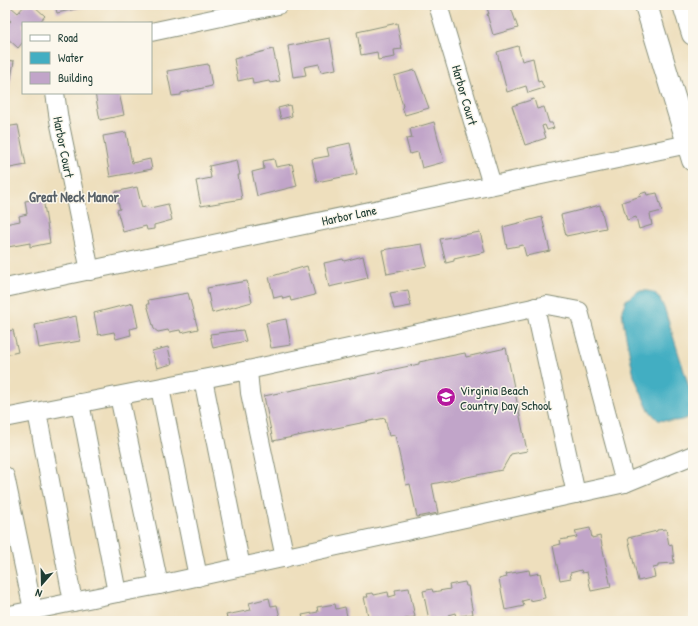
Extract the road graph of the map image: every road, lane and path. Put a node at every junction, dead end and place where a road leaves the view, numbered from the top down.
1 (278, 5) edge
2 (438, 5) edge
3 (646, 5) edge
4 (684, 5) edge
5 (152, 32) edge
6 (693, 34) edge
7 (55, 94) edge
8 (691, 149) edge
9 (492, 185) junction
10 (90, 271) junction
11 (5, 288) edge
12 (535, 307) junction
13 (248, 370) junction
14 (203, 379) junction
15 (160, 388) junction
16 (119, 396) junction
17 (80, 403) junction
18 (37, 412) junction
19 (5, 418) edge
20 (693, 455) edge
21 (5, 476) edge
22 (625, 483) junction
23 (576, 494) junction
24 (285, 558) junction
25 (241, 567) junction
26 (198, 577) junction
27 (159, 585) junction
28 (117, 593) junction
29 (73, 602) junction
30 (33, 610) junction
31 (5, 616) edge

1 - 5 street
2 - 9 street, Harbor Court
3 - 8 main road
4 - 6 main road
7 - 10 street, Harbor Court
8 - 9 street, Harbor Lane
9 - 10 street, Harbor Lane
10 - 11 street, Harbor Lane
12 - 13 street
12 - 22 street
12 - 23 street
13 - 14 street
13 - 24 street
14 - 15 street
14 - 25 street
15 - 16 street
15 - 26 street
16 - 17 street
16 - 27 street
17 - 18 street
17 - 28 street
18 - 19 street
18 - 29 street
20 - 22 street
21 - 30 street
22 - 23 street
23 - 24 street
24 - 25 street
25 - 26 street
26 - 27 street
27 - 28 street
28 - 29 street
29 - 30 street
30 - 31 street

